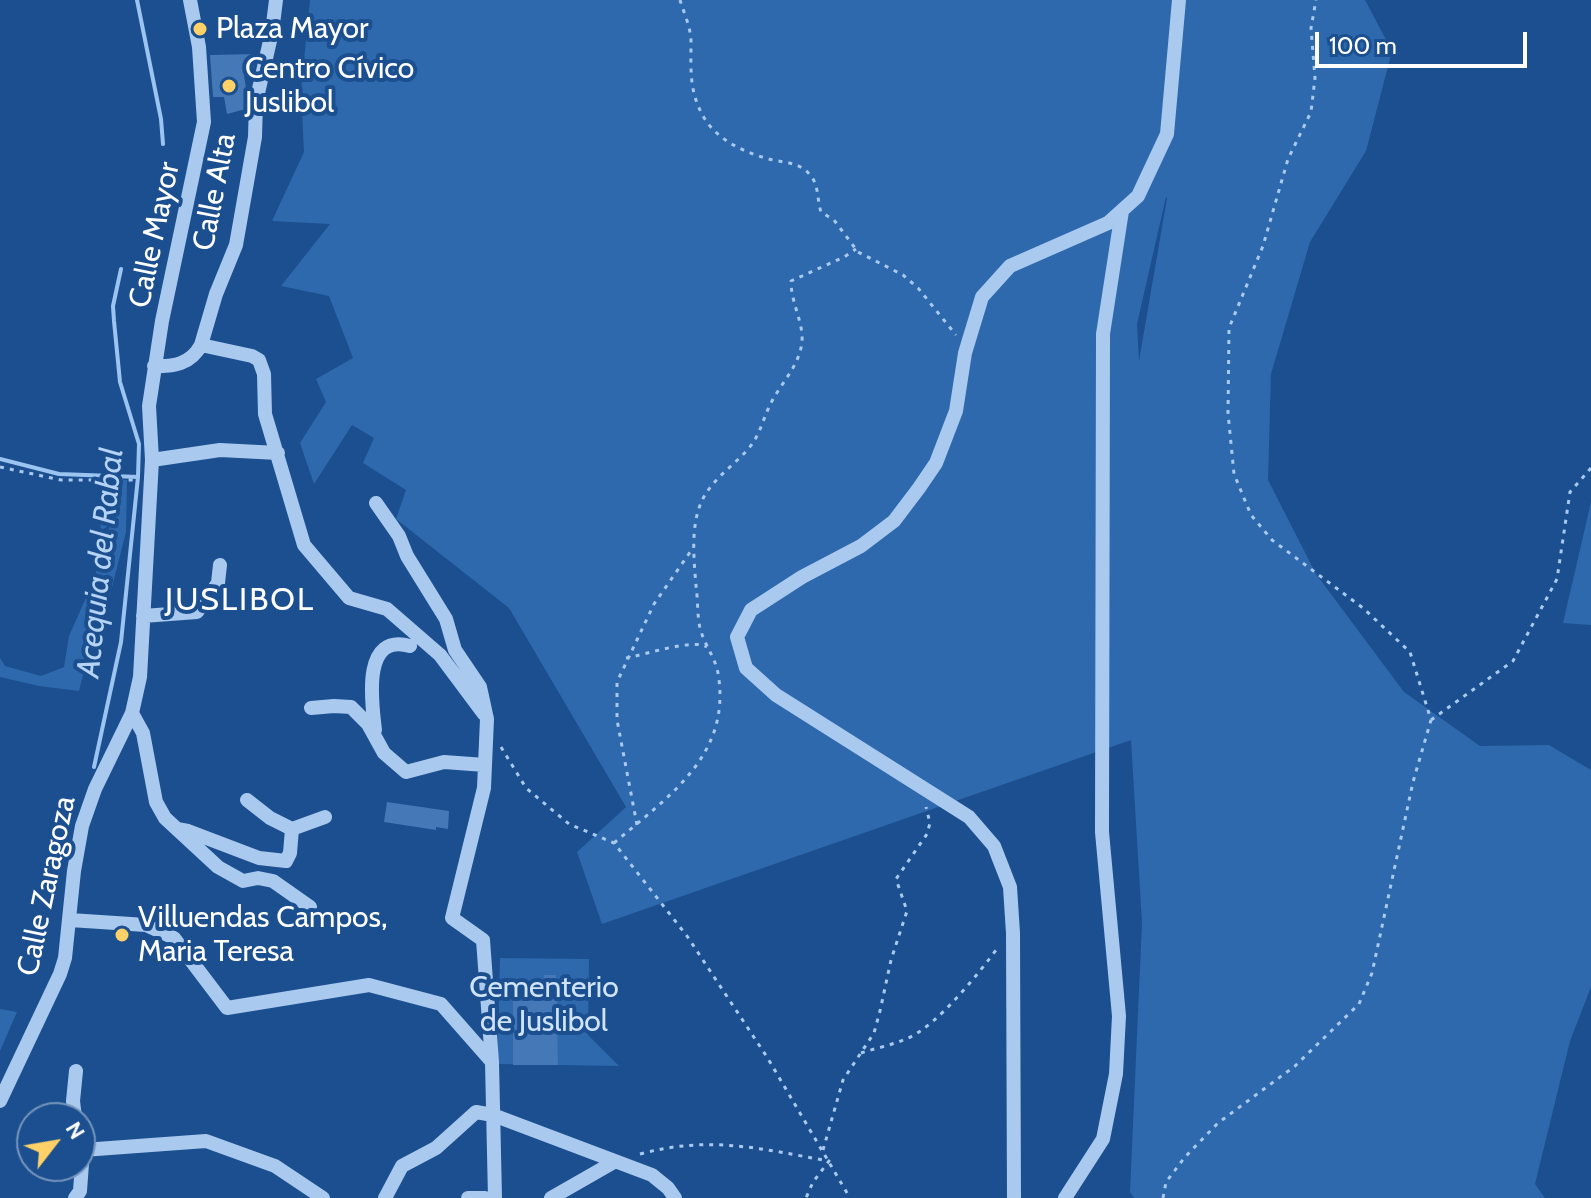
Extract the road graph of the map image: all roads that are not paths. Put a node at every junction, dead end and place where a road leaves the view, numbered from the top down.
1 (190, 0) edge
2 (276, 0) edge
3 (1179, 0) edge
4 (1122, 211) junction
5 (201, 345) junction
6 (154, 366) junction
7 (278, 453) junction
8 (152, 460) junction
9 (151, 480) joint
10 (376, 503) dead end
11 (220, 565) dead end
12 (143, 616) junction
13 (410, 646) dead end
14 (311, 708) dead end
15 (132, 713) junction
16 (487, 719) junction
17 (376, 739) junction
18 (485, 765) junction
19 (247, 800) dead end
20 (325, 817) dead end
21 (176, 829) junction
22 (292, 829) junction
23 (310, 907) dead end
24 (70, 920) junction
25 (492, 1062) junction
26 (76, 1071) dead end
27 (0, 1101) edge
28 (73, 1102) edge
29 (493, 1115) junction
30 (96, 1145) edge
31 (614, 1162) junction
32 (323, 1198) edge
33 (385, 1198) edge
34 (468, 1198) edge
35 (485, 1198) edge
36 (495, 1198) edge
37 (551, 1198) edge
38 (675, 1198) edge
39 (1014, 1198) edge
40 (1065, 1198) edge

1 - 6 street, Calle Mayor
2 - 5 street, Calle Alta
3 - 4 street
4 - 39 street
4 - 40 street
5 - 6 street
5 - 7 street
6 - 8 street, Calle Mayor
7 - 8 street
7 - 16 street
8 - 9 street, Calle Mayor
9 - 12 street, Calle Zaragoza
10 - 16 street
11 - 12 street
12 - 15 street, Calle Zaragoza
13 - 17 street
14 - 17 street
15 - 21 street
15 - 24 street, Calle Zaragoza
16 - 18 street
17 - 18 street
18 - 25 street
19 - 22 street
20 - 22 street
21 - 22 street
21 - 23 street
24 - 25 street
24 - 27 street, Calle Zaragoza
25 - 29 street
26 - 28 street
29 - 31 street
29 - 33 street
29 - 36 street
30 - 32 street
31 - 37 street
31 - 38 street
34 - 35 street

